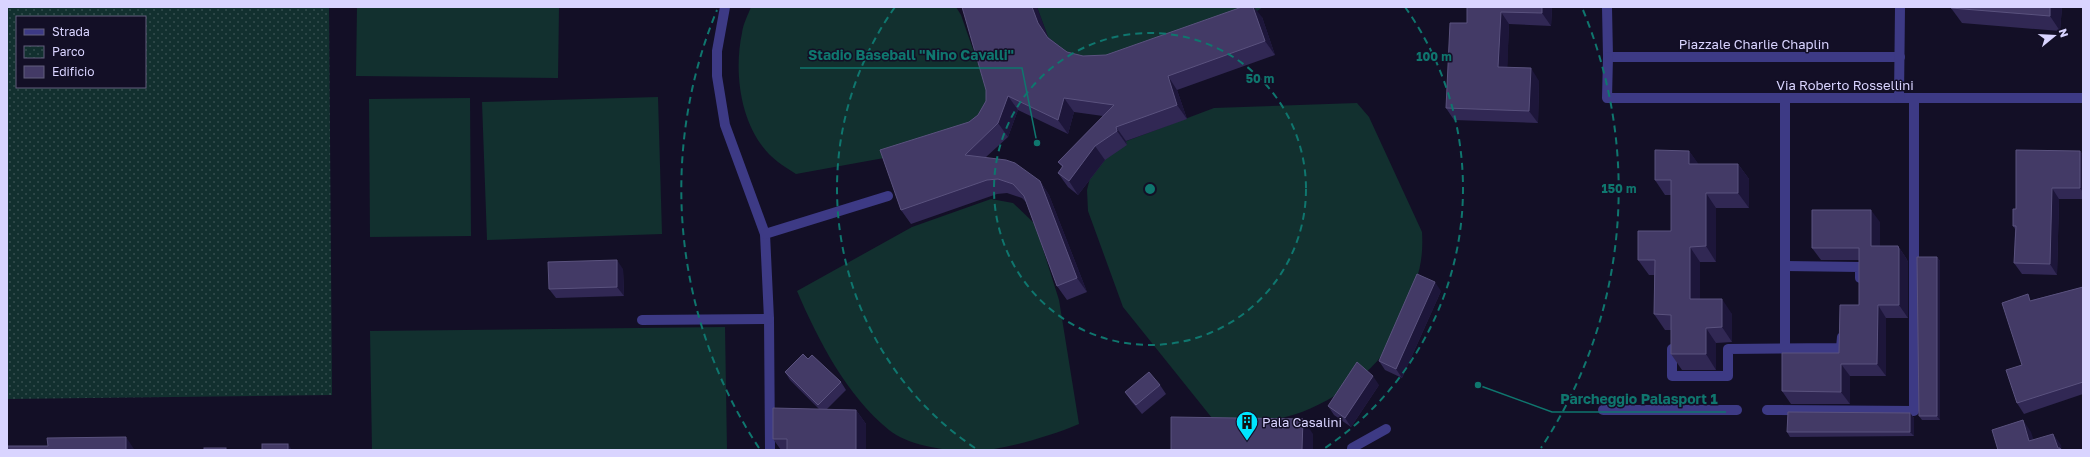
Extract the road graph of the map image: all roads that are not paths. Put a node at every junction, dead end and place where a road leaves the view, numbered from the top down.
1 (725, 7) edge
2 (1607, 7) edge
3 (1900, 7) edge
4 (1608, 57) junction
5 (1900, 57) junction
6 (1785, 98) junction
7 (1899, 98) junction
8 (1914, 98) junction
9 (2083, 98) edge
10 (888, 196) dead end
11 (765, 234) junction
12 (1785, 266) junction
13 (1860, 289) edge
14 (769, 319) junction
15 (642, 320) dead end
16 (1842, 325) edge
17 (1785, 348) junction
18 (1672, 349) edge
19 (1603, 410) dead end
20 (1737, 410) dead end
21 (1767, 410) dead end
22 (1386, 429) dead end
23 (770, 450) edge
24 (1352, 450) edge

1 - 11 street
2 - 4 street
3 - 5 street
4 - 5 street, Piazzale Charlie Chaplin
4 - 6 street, Via Roberto Rossellini
5 - 7 street
6 - 7 street, Via Roberto Rossellini
6 - 12 street
7 - 8 street, Via Roberto Rossellini
8 - 9 street, Via Roberto Rossellini
8 - 21 street
10 - 11 street
11 - 14 street
12 - 13 street
12 - 17 street
14 - 15 street
14 - 23 street
16 - 17 street
17 - 18 street
19 - 20 street
22 - 24 street

